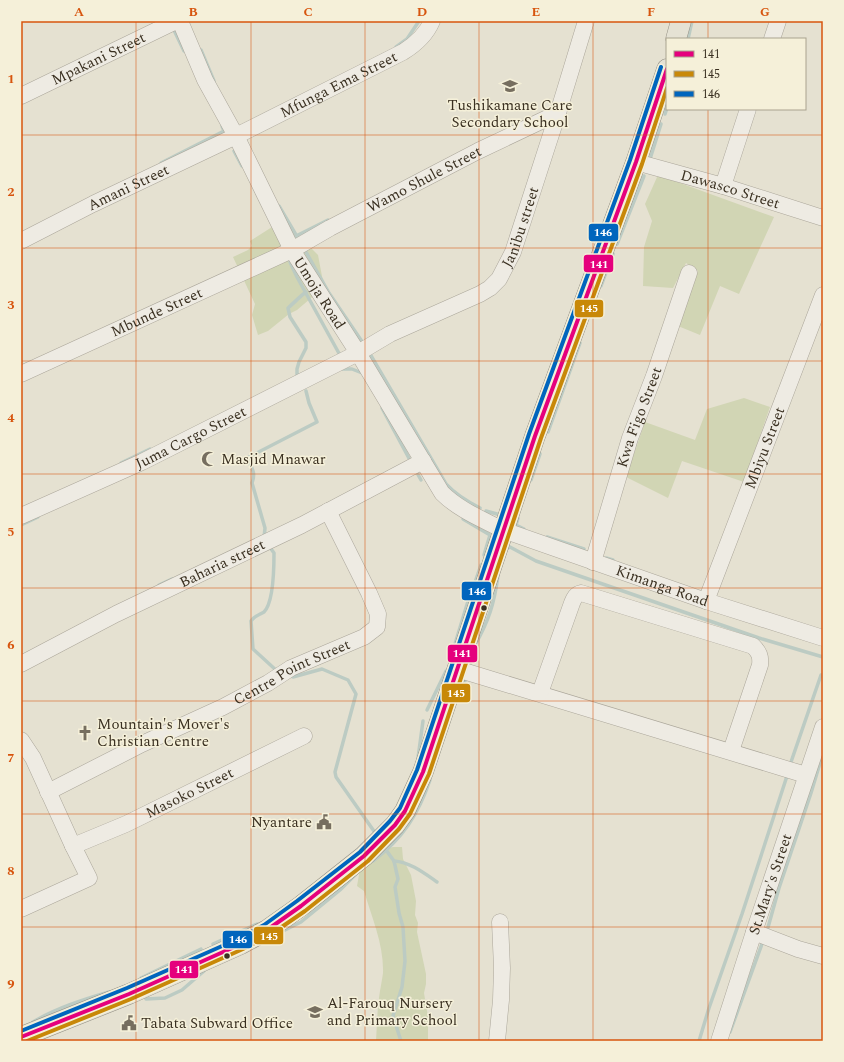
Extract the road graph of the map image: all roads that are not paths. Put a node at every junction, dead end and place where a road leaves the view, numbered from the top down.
1 (176, 21) edge
2 (180, 21) edge
3 (432, 21) edge
4 (586, 21) edge
5 (681, 21) edge
6 (778, 21) edge
7 (676, 38) edge
8 (772, 38) edge
9 (666, 71) edge
10 (21, 96) edge
11 (748, 110) edge
12 (558, 113) junction
13 (236, 136) junction
14 (636, 162) junction
15 (723, 186) junction
16 (823, 218) edge
17 (21, 241) edge
18 (292, 250) junction
19 (689, 273) dead end
20 (823, 295) edge
21 (358, 353) junction
22 (21, 374) edge
23 (423, 461) junction
24 (328, 511) junction
25 (21, 516) edge
26 (503, 530) junction
27 (593, 562) junction
28 (706, 601) junction
29 (823, 638) edge
30 (21, 664) edge
31 (457, 669) junction
32 (540, 693) junction
33 (823, 727) edge
34 (304, 736) dead end
35 (21, 740) edge
36 (731, 751) junction
37 (806, 775) junction
38 (48, 792) junction
39 (73, 846) junction
40 (21, 909) edge
41 (500, 922) dead end
42 (754, 932) junction
43 (823, 956) edge
44 (21, 1037) edge
45 (497, 1041) edge
46 (719, 1041) edge

1 - 10 street, Mpakani Street
2 - 13 street, Umoja Road
3 - 13 street, Mfunga Ema Street
4 - 12 street, Janibu street
5 - 7 main road
6 - 8 street
9 - 14 main road
11 - 15 street
12 - 18 street, Wamo Shule Street
12 - 21 street, Janibu street
13 - 17 street, Amani Street
13 - 18 street, Umoja Road
14 - 15 street, Dawasco Street
14 - 26 main road
15 - 16 street, Dawasco Street
18 - 21 street, Umoja Road
18 - 22 street, Mbunde Street
19 - 27 street, Kwa Figo Street
20 - 28 street, Mbiyu Street
21 - 23 street, Umoja Road
21 - 25 street, Juma Cargo Street
23 - 24 street, Baharia street
23 - 26 street, Umoja Road
24 - 30 street, Baharia street
24 - 38 street, Centre Point Street
26 - 27 street, Kimanga Road
26 - 31 main road
27 - 28 street, Kimanga Road
28 - 29 street, Kimanga Road
31 - 32 street
31 - 44 main road
32 - 36 street
32 - 36 street
33 - 37 street, St.Mary's Street
34 - 39 street, Masoko Street
35 - 38 street
36 - 37 street
37 - 42 street, St.Mary's Street
38 - 39 street
39 - 40 street
41 - 45 street
42 - 43 street
42 - 46 street, St.Mary's Street

